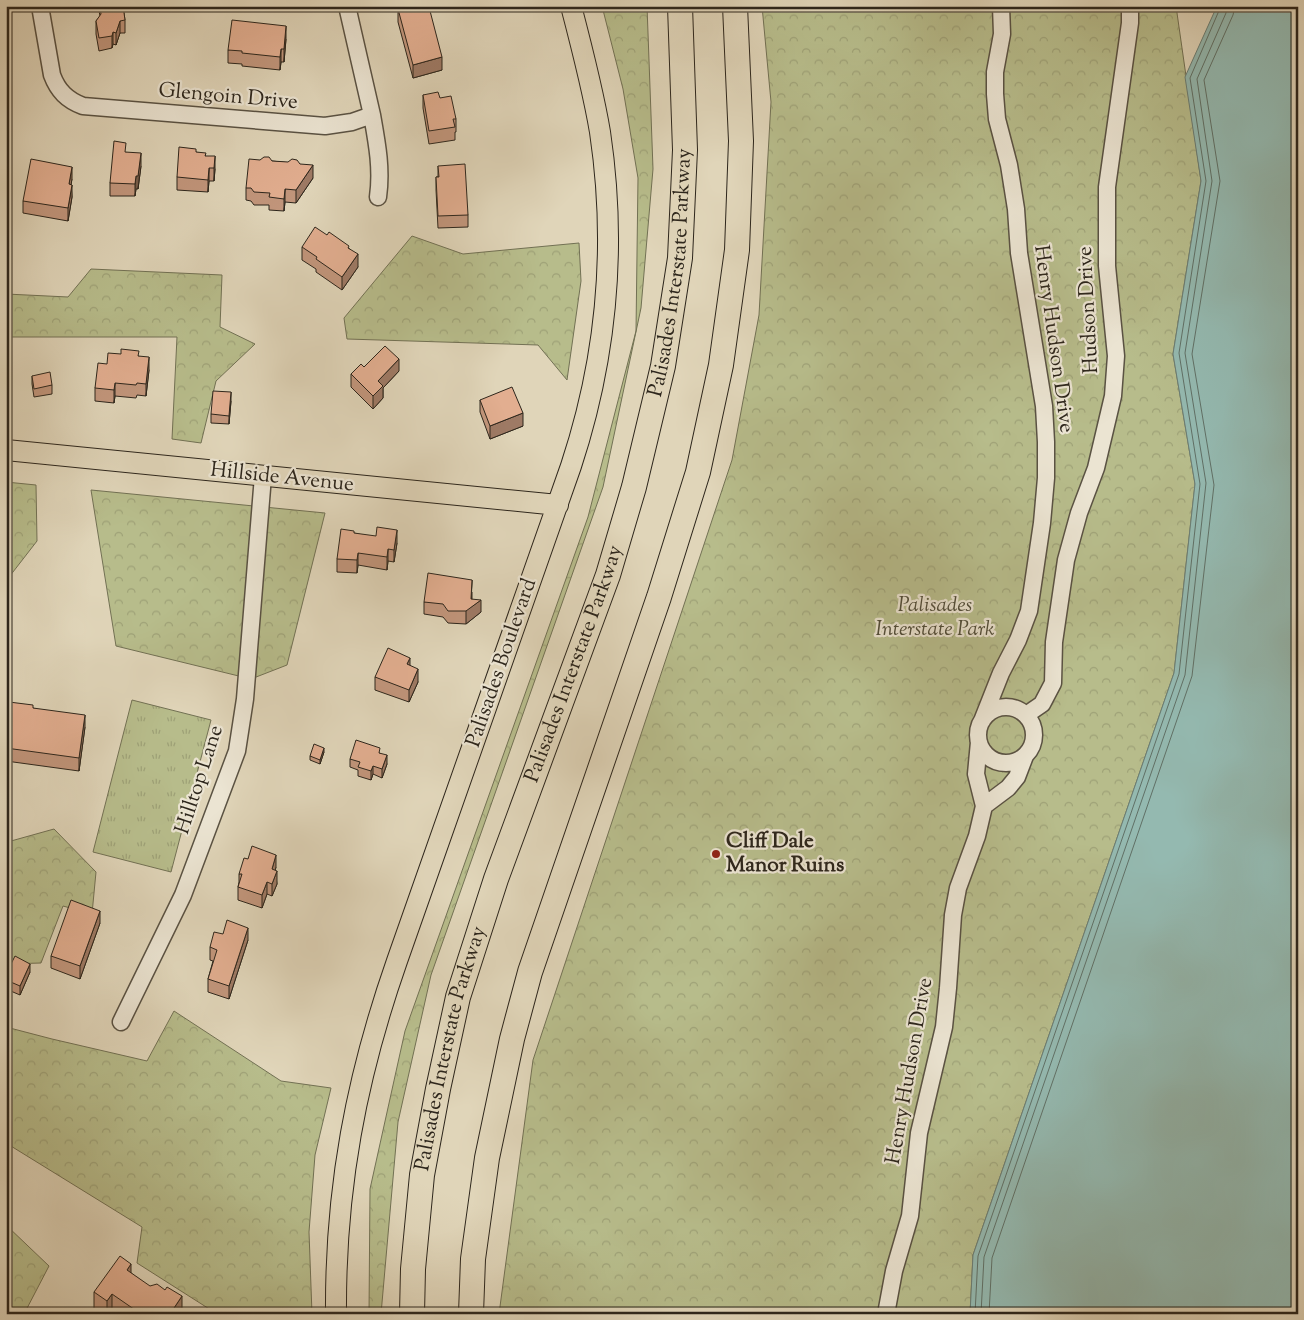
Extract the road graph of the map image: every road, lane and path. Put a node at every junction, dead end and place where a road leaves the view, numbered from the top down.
1 (40, 6) edge
2 (347, 6) edge
3 (571, 6) edge
4 (680, 6) edge
5 (735, 6) edge
6 (1001, 6) edge
7 (1130, 6) edge
8 (372, 115) junction
9 (378, 197) dead end
10 (6, 450) edge
11 (263, 476) junction
12 (558, 505) junction
13 (1001, 673) junction
14 (1019, 712) junction
15 (982, 721) junction
16 (978, 742) junction
17 (1025, 756) junction
18 (984, 806) junction
19 (121, 1022) dead end
20 (336, 1314) edge
21 (412, 1314) edge
22 (471, 1314) edge
23 (886, 1314) edge

1 - 8 street, Glengoin Drive
2 - 8 street
3 - 12 main road, Palisades Boulevard
4 - 21 highway, Palisades Interstate Parkway
5 - 22 highway
6 - 13 street, Henry Hudson Drive
7 - 14 street, Hudson Drive
8 - 9 street
10 - 11 main road, Hillside Avenue
11 - 12 main road, Hillside Avenue
11 - 19 street, Hilltop Lane
12 - 20 main road, Palisades Boulevard
13 - 14 street
13 - 15 street, Henry Hudson Drive
14 - 15 street
14 - 17 street
15 - 16 street, Henry Hudson Drive
16 - 17 street
16 - 18 street, Henry Hudson Drive
17 - 18 street
18 - 23 street, Henry Hudson Drive

